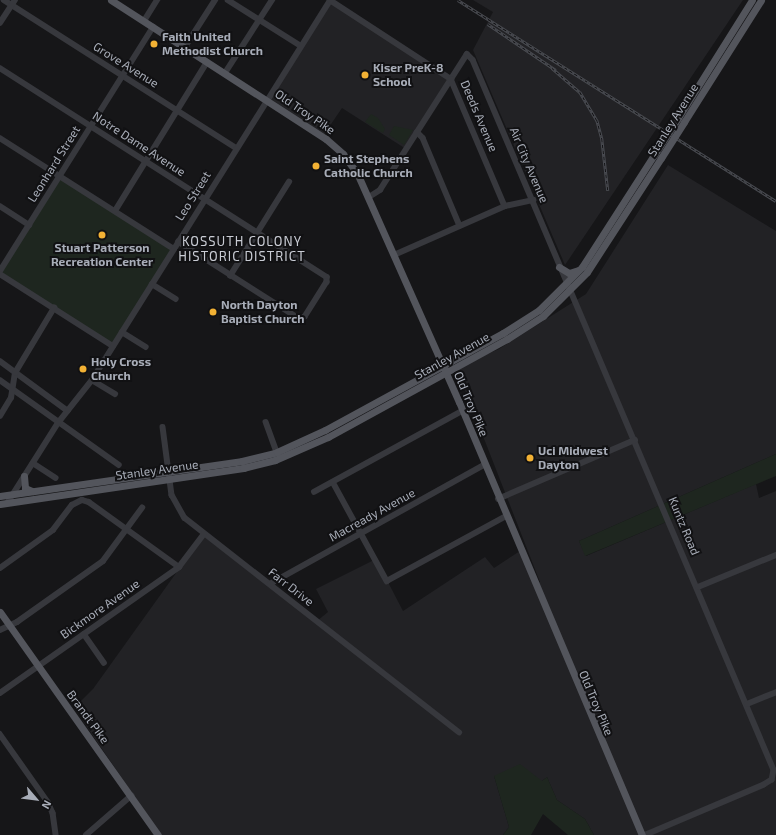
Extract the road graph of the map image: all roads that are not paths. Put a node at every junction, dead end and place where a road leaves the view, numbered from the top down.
1 (4, 0) edge
2 (111, 0) edge
3 (157, 0) edge
4 (214, 0) edge
5 (228, 0) edge
6 (272, 0) edge
7 (330, 0) edge
8 (752, 0) edge
9 (761, 0) edge
10 (13, 2) edge
11 (259, 20) junction
12 (144, 21) junction
13 (0, 23) edge
14 (153, 27) junction
15 (301, 46) junction
16 (184, 47) junction
17 (208, 62) junction
18 (0, 68) edge
19 (225, 73) junction
20 (123, 75) junction
21 (451, 79) junction
22 (266, 99) junction
23 (177, 110) junction
24 (681, 120) junction
25 (91, 126) junction
26 (417, 132) junction
27 (0, 138) edge
28 (236, 148) junction
29 (658, 157) junction
30 (146, 161) junction
31 (60, 176) junction
32 (289, 182) dead end
33 (369, 197) junction
34 (204, 199) junction
35 (533, 200) junction
36 (0, 206) edge
37 (505, 206) junction
38 (115, 211) junction
39 (29, 225) junction
40 (460, 226) junction
41 (257, 232) junction
42 (178, 242) junction
43 (174, 249) junction
44 (394, 255) junction
45 (560, 267) junction
46 (582, 267) junction
47 (0, 272) edge
48 (230, 276) junction
49 (152, 284) junction
50 (569, 287) junction
51 (176, 299) dead end
52 (54, 308) junction
53 (122, 332) junction
54 (113, 346) junction
55 (146, 347) dead end
56 (0, 361) edge
57 (444, 369) junction
58 (15, 372) junction
59 (0, 380) edge
60 (92, 380) junction
61 (12, 389) junction
62 (115, 394) dead end
63 (68, 411) junction
64 (462, 411) junction
65 (0, 416) edge
66 (266, 422) dead end
67 (58, 423) junction
68 (162, 427) dead end
69 (635, 440) junction
70 (277, 452) junction
71 (33, 463) junction
72 (119, 465) dead end
73 (484, 465) junction
74 (170, 475) junction
75 (24, 476) junction
76 (56, 478) dead end
77 (333, 482) junction
78 (32, 491) junction
79 (314, 492) dead end
80 (13, 494) junction
81 (0, 496) edge
82 (498, 499) junction
83 (4, 503) edge
84 (142, 508) dead end
85 (506, 516) junction
86 (126, 529) junction
87 (361, 533) junction
88 (204, 534) junction
89 (776, 554) edge
90 (179, 567) junction
91 (0, 568) edge
92 (270, 584) junction
93 (698, 588) junction
94 (0, 612) edge
95 (10, 626) junction
96 (0, 630) edge
97 (84, 634) junction
98 (104, 663) dead end
99 (38, 666) junction
100 (776, 692) edge
101 (0, 693) edge
102 (747, 704) junction
103 (459, 732) dead end
104 (0, 734) edge
105 (131, 796) junction
106 (56, 835) edge
107 (86, 835) edge
108 (158, 835) edge
109 (642, 835) edge
110 (646, 835) edge

1 - 10 street, Grove Avenue
2 - 12 main road, Old Troy Pike
3 - 12 street
4 - 16 street
5 - 11 street
6 - 11 street
7 - 15 street, Leo Street
7 - 21 street, Deeds Avenue
8 - 24 main road, Stanley Avenue
9 - 24 main road, Stanley Avenue
10 - 13 street
10 - 20 street, Grove Avenue
11 - 15 street
11 - 19 street
12 - 14 main road, Old Troy Pike
14 - 16 main road, Old Troy Pike
14 - 20 street, Leonhard Street
15 - 22 street, Leo Street
16 - 17 main road, Old Troy Pike
17 - 19 main road, Old Troy Pike
17 - 23 street
18 - 25 street, Notre Dame Avenue
19 - 22 main road, Old Troy Pike
20 - 23 street, Grove Avenue
20 - 25 street, Leonhard Street
21 - 26 street
21 - 35 street, Air City Avenue
21 - 37 street, Deeds Avenue
22 - 28 street, Leo Street
22 - 33 main road, Old Troy Pike
23 - 28 street, Grove Avenue
23 - 30 street
24 - 29 main road, Stanley Avenue, bridge
25 - 30 street, Notre Dame Avenue
25 - 31 street, Leonhard Street
26 - 33 street
26 - 40 street
27 - 31 street
28 - 34 street, Leo Street
29 - 46 main road, Stanley Avenue
29 - 50 main road, Stanley Avenue
30 - 34 street, Notre Dame Avenue
30 - 38 street
31 - 38 street
31 - 39 street, Leonhard Street
32 - 41 street
33 - 44 main road, Old Troy Pike
34 - 41 street, Notre Dame Avenue
34 - 42 street, Leo Street
35 - 37 street
35 - 45 street, Air City Avenue
36 - 39 street
37 - 40 street
38 - 43 street
39 - 47 street, Leonhard Street
40 - 44 street
41 - 48 street
41 - 48 street, Notre Dame Avenue
42 - 43 street, Leo Street
42 - 48 street
43 - 49 street, Leo Street
44 - 57 main road, Old Troy Pike
45 - 46 main road
45 - 50 street, Air City Avenue
46 - 50 main road, Stanley Avenue
47 - 52 street
49 - 51 street
49 - 53 street, Leo Street
50 - 57 main road, Stanley Avenue
50 - 69 street, Kuntz Road
52 - 54 street
52 - 58 street
53 - 54 street, Leo Street
53 - 55 street
54 - 60 street, Leo Street
56 - 58 street
57 - 64 main road, Old Troy Pike
57 - 70 main road, Stanley Avenue
57 - 74 main road, Stanley Avenue
58 - 61 street
58 - 63 street
59 - 61 street
60 - 62 street
60 - 63 street, Leo Street
61 - 65 street
61 - 67 street
63 - 67 street, Leo Street
64 - 73 main road, Old Troy Pike
64 - 77 street
66 - 70 street
67 - 71 street, Leo Street
67 - 72 street
68 - 74 street, Farr Drive
69 - 82 street
69 - 93 street, Kuntz Road
70 - 74 main road, Stanley Avenue
71 - 75 street, Leo Street
71 - 76 street
73 - 82 main road, Old Troy Pike
73 - 87 street, Macready Avenue
74 - 78 main road, Stanley Avenue
74 - 83 main road, Stanley Avenue
74 - 88 street, Farr Drive
75 - 78 main road
75 - 80 street, Leo Street
77 - 79 street
77 - 87 street
78 - 80 main road, Stanley Avenue
80 - 81 main road, Stanley Avenue
80 - 83 street, Leo Street
82 - 85 main road, Old Troy Pike
84 - 86 street
85 - 87 street
85 - 109 main road, Old Troy Pike
86 - 90 street
86 - 91 street
86 - 95 street
87 - 92 street, Macready Avenue
88 - 90 street, Bickmore Avenue
88 - 92 street, Farr Drive
89 - 93 street
90 - 97 street, Bickmore Avenue
92 - 103 street, Farr Drive
93 - 102 street, Kuntz Road
94 - 95 main road, Brandt Pike
95 - 96 street
95 - 99 main road, Brandt Pike
97 - 98 street
97 - 99 street, Bickmore Avenue
99 - 101 street, Bickmore Avenue
99 - 105 main road, Brandt Pike
100 - 102 street
102 - 110 street, Kuntz Road
104 - 106 street
105 - 107 street
105 - 108 main road, Brandt Pike

